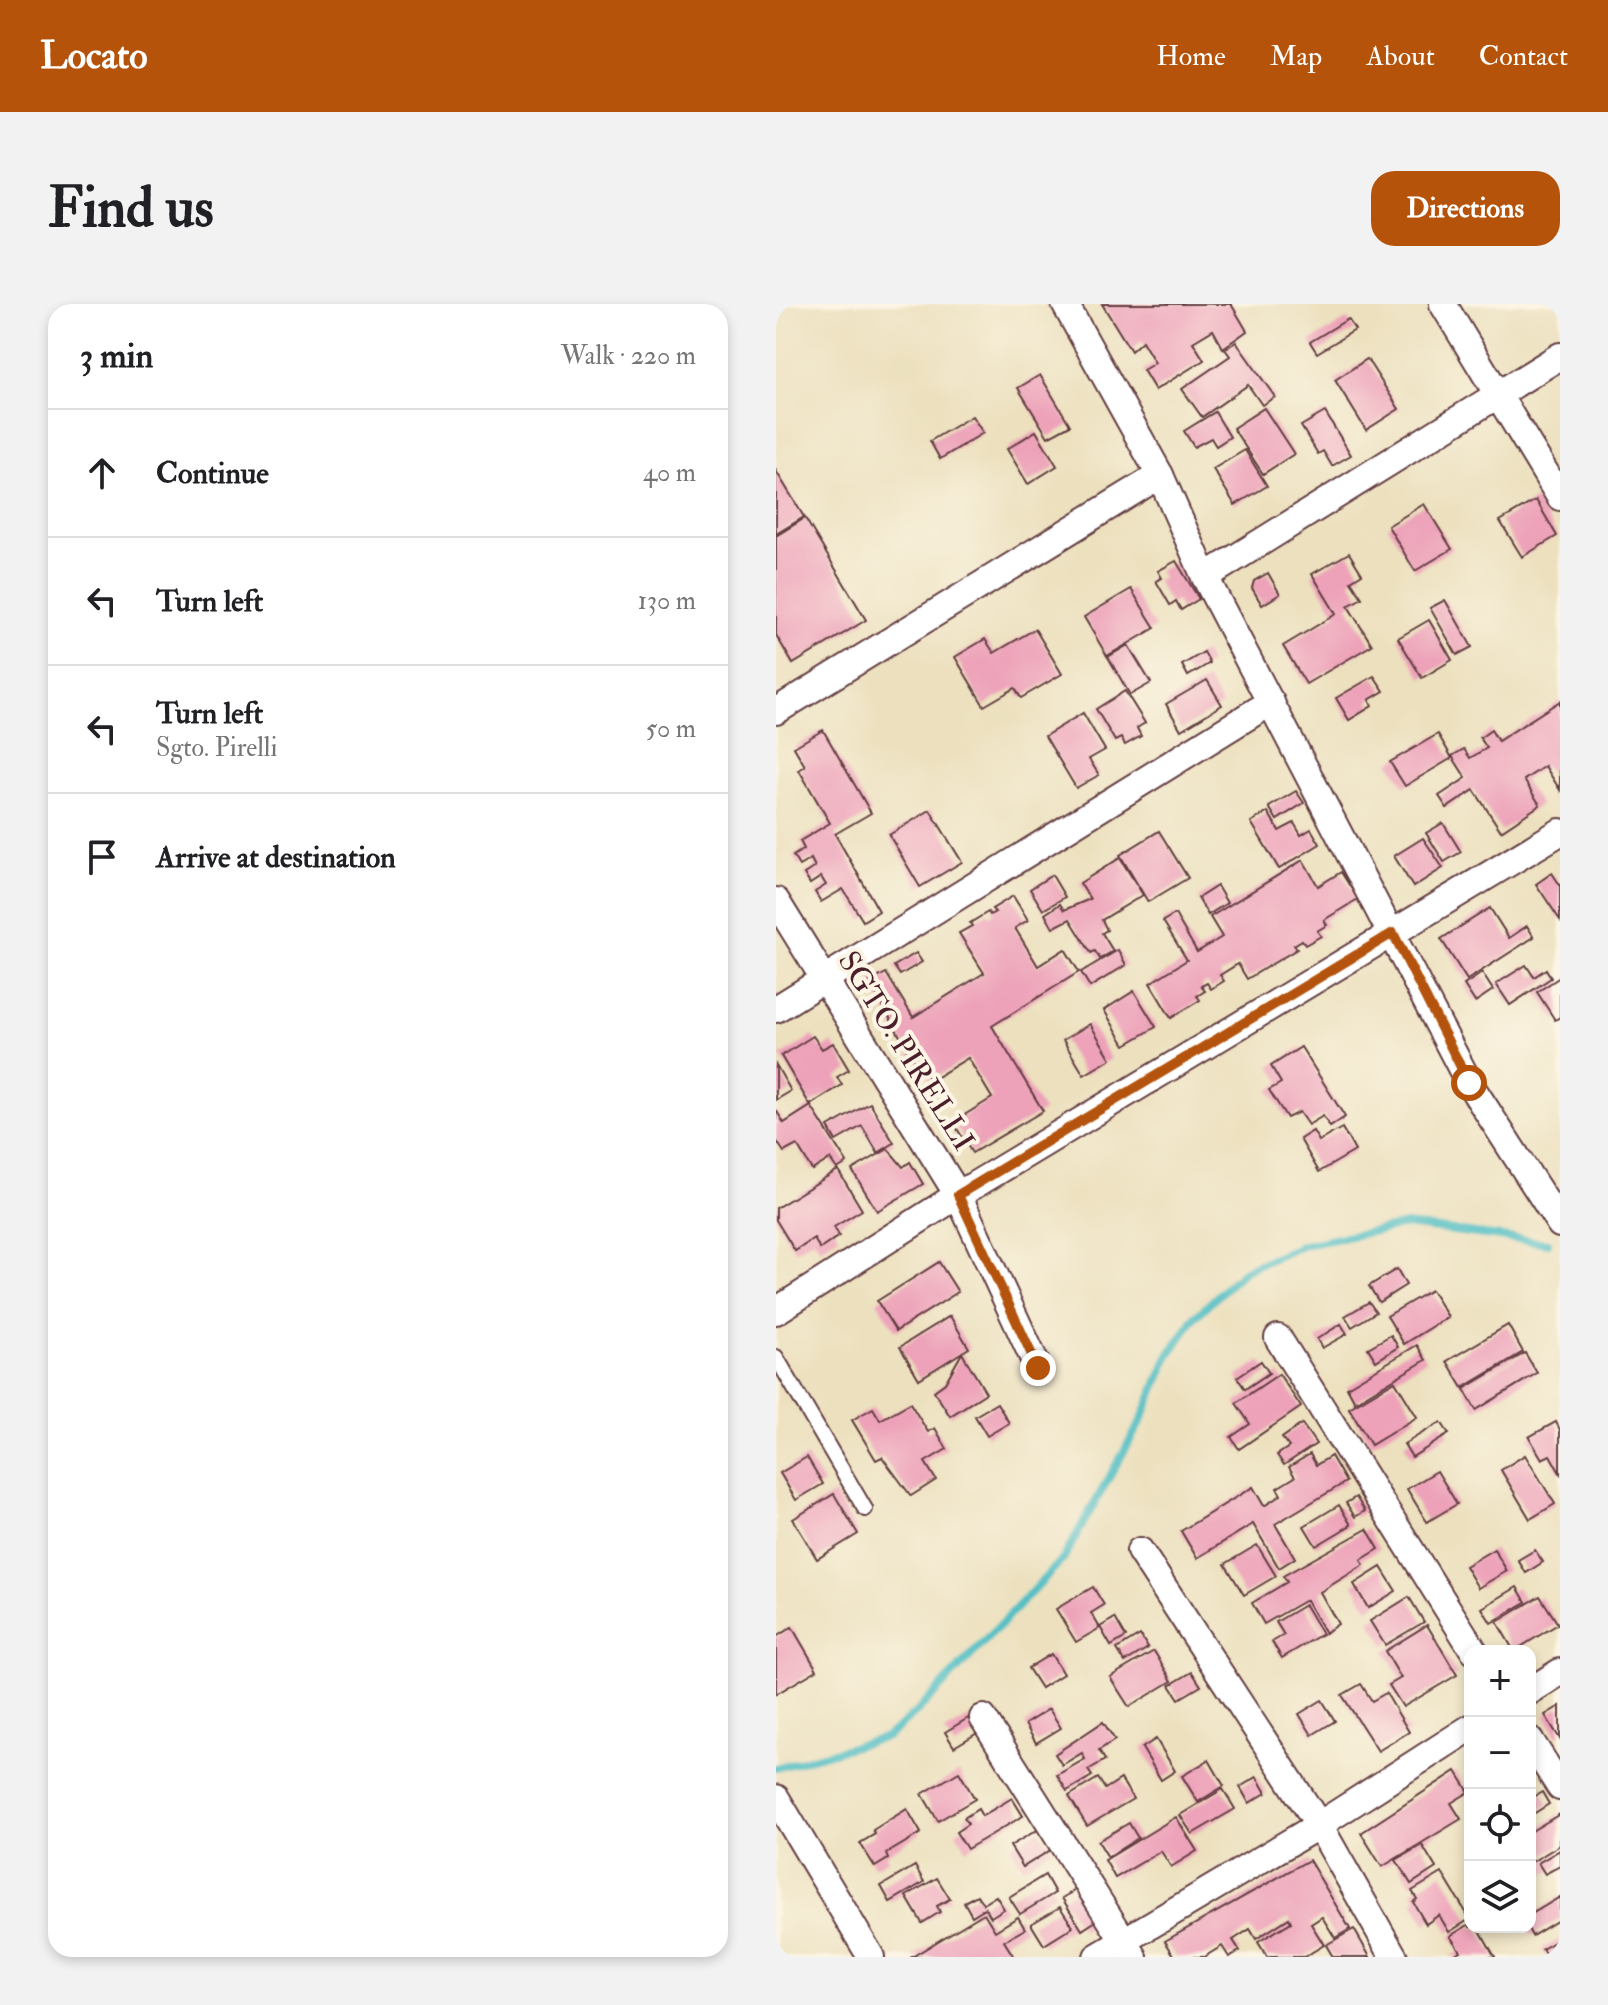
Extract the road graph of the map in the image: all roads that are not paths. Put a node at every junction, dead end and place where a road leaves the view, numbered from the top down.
1 (1065, 304) edge
2 (1443, 304) edge
3 (1560, 356) edge
4 (1499, 396) junction
5 (1160, 475) junction
6 (1560, 497) edge
7 (1205, 577) junction
8 (1271, 702) junction
9 (776, 711) edge
10 (1560, 832) edge
11 (776, 901) edge
12 (1393, 933) junction
13 (823, 980) junction
14 (776, 1009) edge
15 (958, 1195) junction
16 (1560, 1224) edge
17 (776, 1311) edge
18 (1278, 1338) dead end
19 (776, 1357) edge
20 (1038, 1368) dead end
21 (865, 1509) dead end
22 (1140, 1551) dead end
23 (1470, 1645) edge
24 (1560, 1672) edge
25 (1536, 1687) edge
26 (983, 1718) dead end
27 (1464, 1732) edge
28 (1536, 1749) edge
29 (1560, 1787) edge
30 (776, 1798) edge
31 (1319, 1825) junction
32 (1130, 1949) edge
33 (871, 1957) edge
34 (1097, 1957) edge
35 (1394, 1957) edge

1 - 5 street
2 - 4 street
3 - 4 street
4 - 6 street
4 - 7 street
5 - 7 street
5 - 9 street
7 - 8 street
8 - 12 street
8 - 13 street
10 - 12 street
11 - 13 street, SGTO. PIRELLI
12 - 15 street
12 - 16 street
13 - 14 street
13 - 15 street, SGTO. PIRELLI
15 - 17 street
15 - 20 street, SGTO. PIRELLI
18 - 23 street
19 - 21 lane
22 - 31 street
24 - 25 street
26 - 32 street
27 - 31 street
28 - 29 street
30 - 33 street
31 - 32 street
31 - 35 street
32 - 34 street

